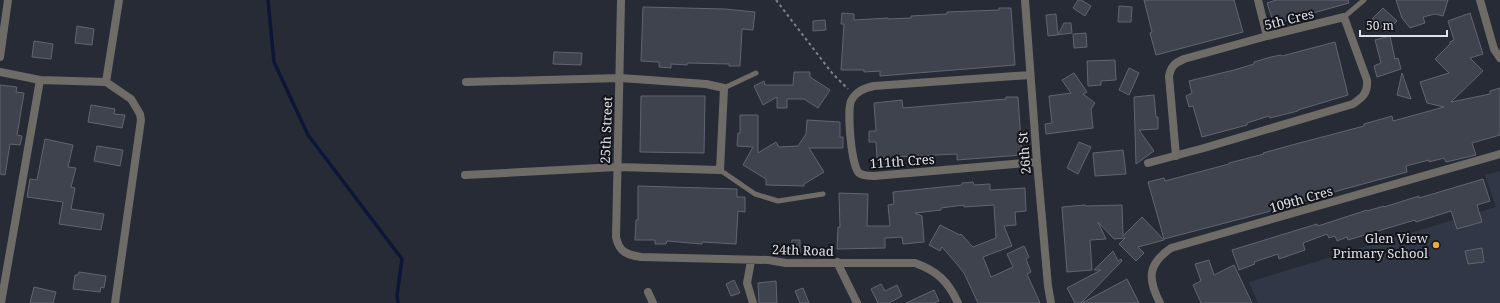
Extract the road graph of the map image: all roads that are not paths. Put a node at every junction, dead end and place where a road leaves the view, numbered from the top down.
1 (8, 0) edge
2 (119, 0) edge
3 (621, 0) edge
4 (1025, 0) edge
5 (1258, 0) edge
6 (1364, 0) edge
7 (1480, 0) edge
8 (1344, 17) junction
9 (1267, 36) junction
10 (0, 57) edge
11 (1500, 58) edge
12 (0, 72) edge
13 (756, 73) dead end
14 (1030, 75) junction
15 (620, 78) junction
16 (40, 80) junction
17 (106, 82) junction
18 (466, 82) dead end
19 (724, 88) junction
20 (1500, 154) edge
21 (1176, 156) junction
22 (1037, 162) junction
23 (1148, 163) dead end
24 (617, 167) junction
25 (720, 170) junction
26 (465, 175) dead end
27 (823, 194) dead end
28 (629, 256) joint
29 (751, 261) junction
30 (837, 262) junction
31 (648, 292) dead end
32 (1, 303) edge
33 (115, 303) edge
34 (653, 303) edge
35 (753, 303) edge
36 (857, 303) edge
37 (958, 303) edge
38 (1051, 303) edge
39 (1160, 303) edge

1 - 10 street
2 - 17 street
3 - 15 street, 25th Street
4 - 14 street, 26th St
5 - 9 street
6 - 8 lane
7 - 11 street
8 - 9 street, 5th Cres
8 - 21 street
9 - 21 street, 5th Cres
12 - 16 street
13 - 19 lane
14 - 22 street, 26th St
14 - 22 street, 111th Cres
15 - 18 street
15 - 19 street
15 - 24 street, 25th Street
16 - 17 street
16 - 32 street
17 - 33 street
19 - 25 street
20 - 39 street, 109th Cres
21 - 23 street
22 - 38 street, 26th St
24 - 25 street
24 - 26 street
24 - 28 street, 25th Street
25 - 27 lane
28 - 29 street, 24th Road
29 - 30 street, 24th Road
29 - 35 street
30 - 36 street
30 - 37 street, 24th Road
31 - 34 street

